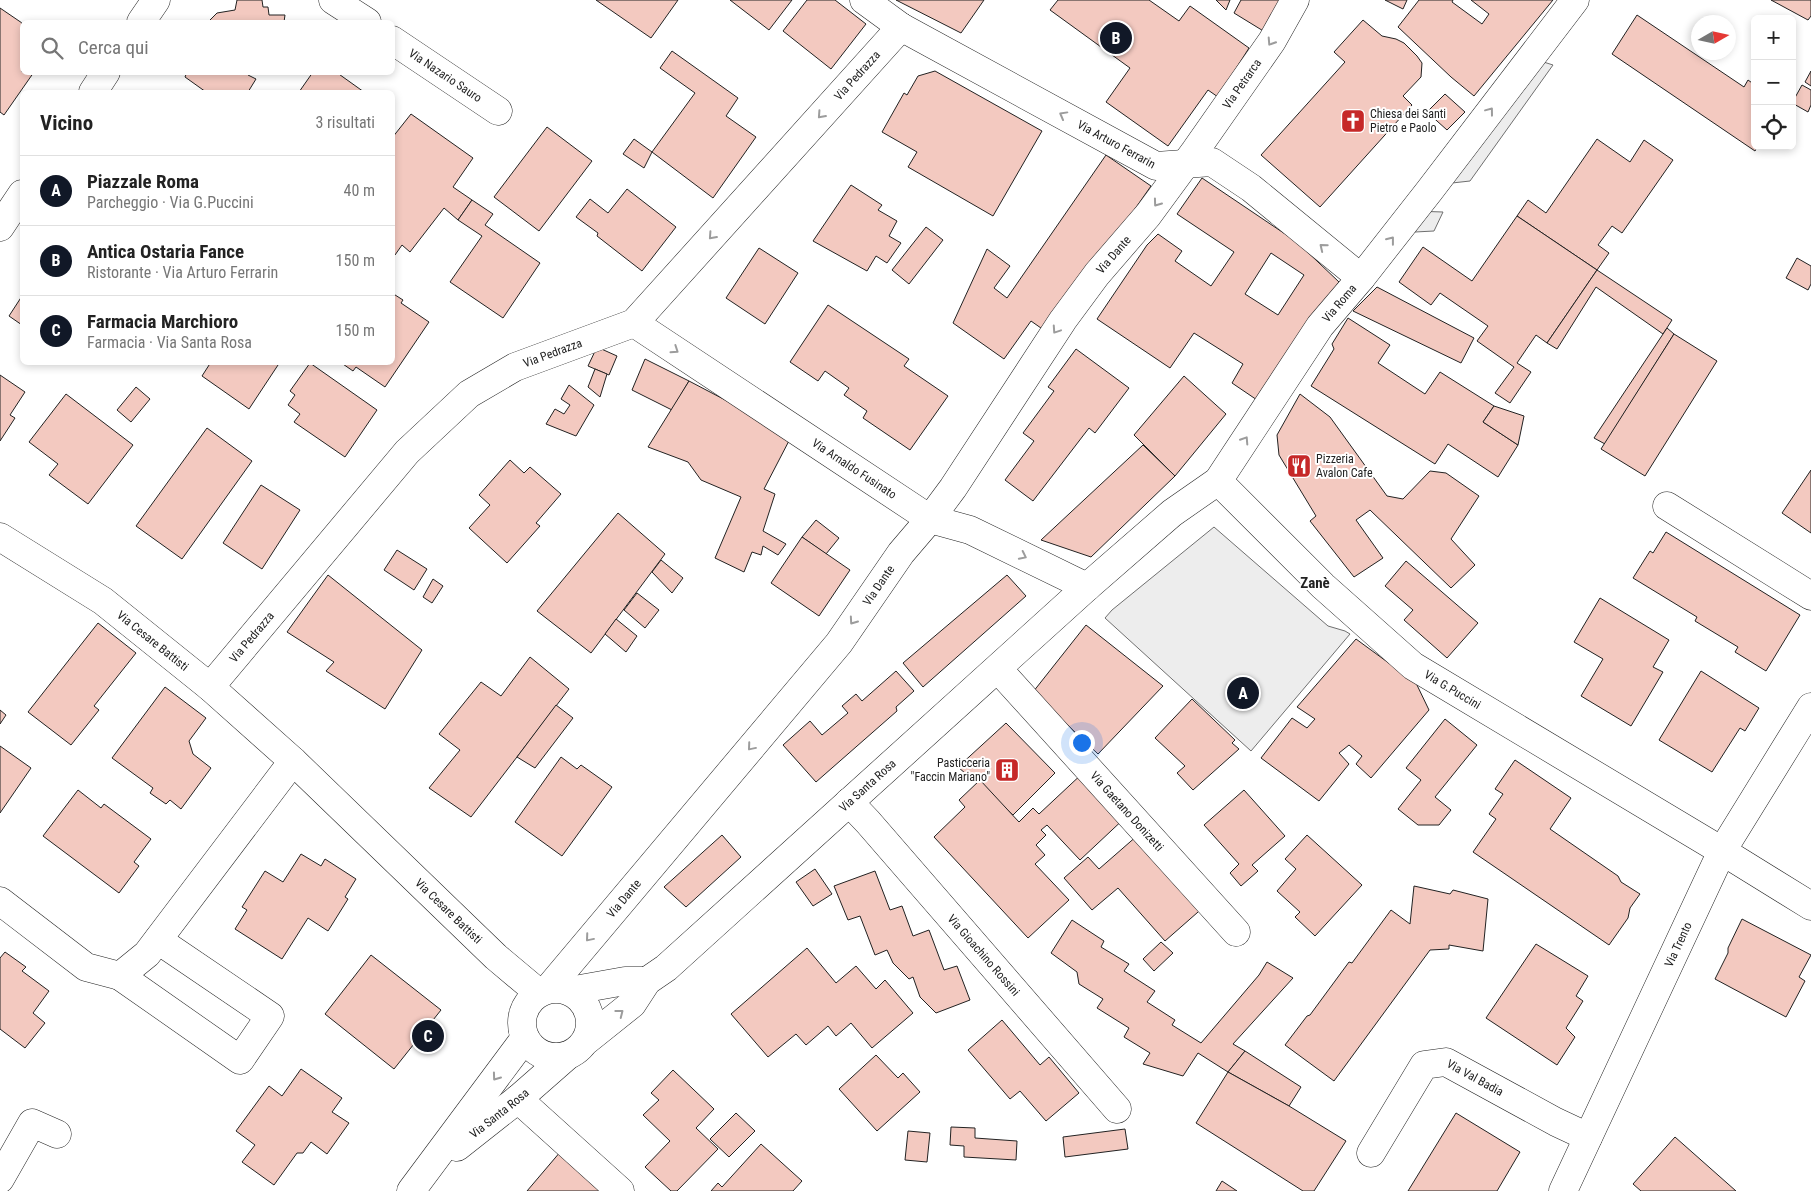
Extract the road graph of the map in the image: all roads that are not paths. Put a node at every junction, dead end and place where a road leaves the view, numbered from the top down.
1 (156, 0) edge
2 (333, 0) edge
3 (864, 0) edge
4 (1295, 0) edge
5 (1575, 0) edge
6 (142, 20) edge
7 (364, 20) edge
8 (901, 27) junction
9 (395, 42) edge
10 (104, 75) edge
11 (94, 90) edge
12 (498, 110) dead end
13 (1186, 163) junction
14 (20, 197) edge
15 (0, 227) edge
16 (1361, 278) junction
17 (634, 323) junction
18 (1218, 481) junction
19 (1667, 506) dead end
20 (930, 519) junction
21 (0, 536) edge
22 (1087, 587) junction
23 (1811, 596) edge
24 (998, 668) junction
25 (210, 687) junction
26 (1811, 707) edge
27 (293, 761) junction
28 (849, 802) junction
29 (1722, 851) junction
30 (0, 901) edge
31 (1811, 906) edge
32 (1236, 932) dead end
33 (158, 940) junction
34 (120, 976) junction
35 (647, 981) junction
36 (546, 994) junction
37 (525, 1038) junction
38 (577, 1048) junction
39 (518, 1099) junction
40 (1117, 1109) dead end
41 (56, 1134) dead end
42 (1588, 1137) junction
43 (1371, 1153) dead end
44 (429, 1169) junction
45 (0, 1179) edge
46 (411, 1191) edge
47 (620, 1191) edge
48 (1563, 1191) edge

1 - 6 street
2 - 7 street
3 - 8 street, Via Arturo Ferrarin
4 -> 13 street, Via Petrarca
16 -> 5 street, Via Roma
13 -> 8 street, Via Arturo Ferrarin
8 -> 17 street, Via Pedrazza
9 - 12 street, Via Nazario Sauro
10 - 11 street
16 -> 13 street, Via Arturo Ferrarin
13 -> 20 street, Via Dante
14 - 15 street
18 -> 16 street, Via Roma
17 -> 20 street, Via Arnaldo Fusinato
17 - 25 street, Via Pedrazza
18 - 22 street, Via Roma
18 - 29 street, Via G.Puccini
19 - 23 street
20 -> 22 street, Via Arnaldo Fusinato
20 -> 36 street, Via Dante
21 - 25 street, Via Cesare Battisti
22 - 24 street, Via Santa Rosa
24 - 28 street, Via Santa Rosa
24 - 32 street, Via Gaetano Donizetti
25 - 27 street, Via Cesare Battisti
26 - 29 street, Via Trento
27 - 33 street
27 - 36 street, Via Cesare Battisti
28 - 35 street, Via Santa Rosa
28 - 40 street, Via Gioachino Rossini
29 - 31 street, Via G.Puccini
29 - 42 street, Via Trento
30 - 34 street
33 - 34 street
33 - 34 street
35 - 36 street
38 -> 35 street, Via Santa Rosa
36 - 37 street
36 - 38 street
37 - 38 street
37 -> 44 street, Via Santa Rosa
38 - 39 street, Via Santa Rosa
39 - 44 street, Via Santa Rosa
39 - 47 street
41 - 45 street
42 - 43 street, Via Val Badia
42 - 48 street, Via Trento
44 - 46 street, Via Santa Rosa

